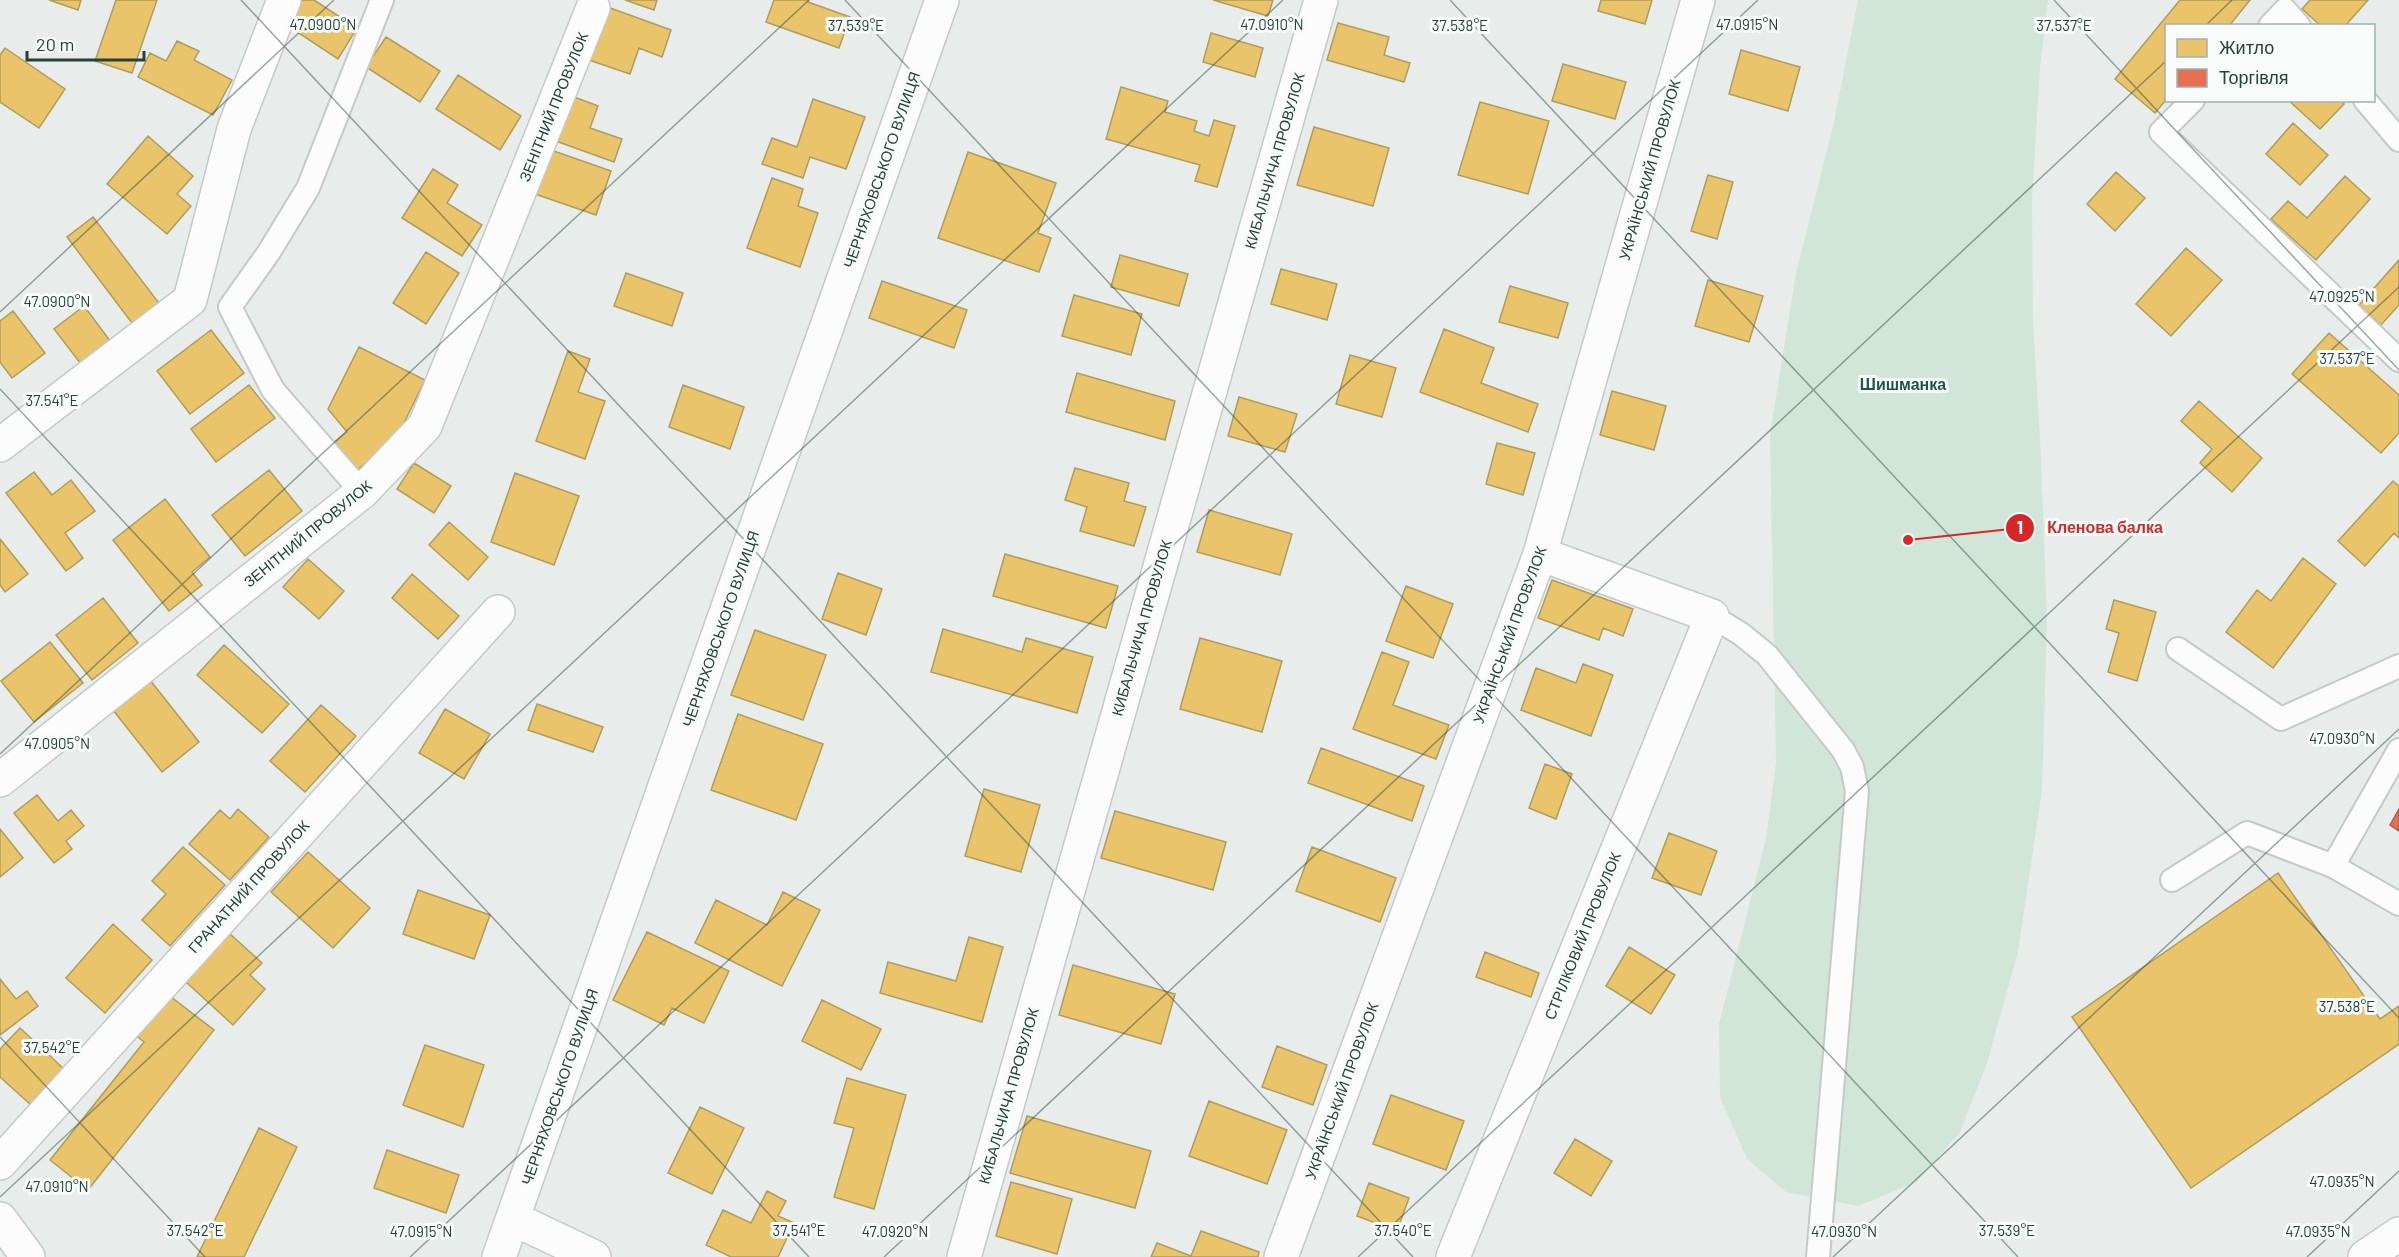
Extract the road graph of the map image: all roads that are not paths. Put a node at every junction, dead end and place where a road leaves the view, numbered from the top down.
1 (284, 0) edge
2 (382, 0) edge
3 (942, 0) edge
4 (1321, 0) edge
5 (1698, 0) edge
6 (593, 8) dead end
7 (2272, 24) edge
8 (2297, 24) edge
9 (2191, 102) edge
10 (2367, 102) edge
11 (2399, 140) edge
12 (189, 300) junction
13 (230, 307) junction
14 (2399, 360) edge
15 (0, 445) edge
16 (362, 492) junction
17 (1540, 554) junction
18 (498, 612) dead end
19 (1712, 616) junction
20 (2178, 649) dead end
21 (2399, 666) edge
22 (2399, 750) edge
23 (0, 780) edge
24 (2333, 866) junction
25 (2172, 880) dead end
26 (2399, 904) edge
27 (0, 1163) edge
28 (0, 1219) edge
29 (514, 1219) junction
30 (2399, 1233) edge
31 (28, 1257) edge
32 (499, 1257) edge
33 (594, 1257) edge
34 (964, 1257) edge
35 (1281, 1257) edge
36 (1453, 1257) edge
37 (1818, 1257) edge
38 (2365, 1257) edge

1 - 12 street
2 - 13 lane
3 - 29 street, ЧЕРНЯХОВСЬКОГО ВУЛИЦЯ
4 - 34 street, КИБАЛЬЧИЧА ПРОВУЛОК
5 - 17 street, УКРАЇНСЬКИЙ ПРОВУЛОК
6 - 16 street, ЗЕНІТНИЙ ПРОВУЛОК
7 - 8 lane
9 - 14 lane
10 - 11 lane
12 - 13 lane
12 - 15 street
13 - 16 lane
16 - 23 street, ЗЕНІТНИЙ ПРОВУЛОК
17 - 19 street
17 - 35 street, УКРАЇНСЬКИЙ ПРОВУЛОК
18 - 27 street, ГРАНАТНИЙ ПРОВУЛОК
19 - 36 street, СТРІЛКОВИЙ ПРОВУЛОК
19 - 37 lane
20 - 21 lane
22 - 24 lane
24 - 25 lane
24 - 26 lane
28 - 31 street
29 - 32 street, ЧЕРНЯХОВСЬКОГО ВУЛИЦЯ
29 - 33 street
30 - 38 street

